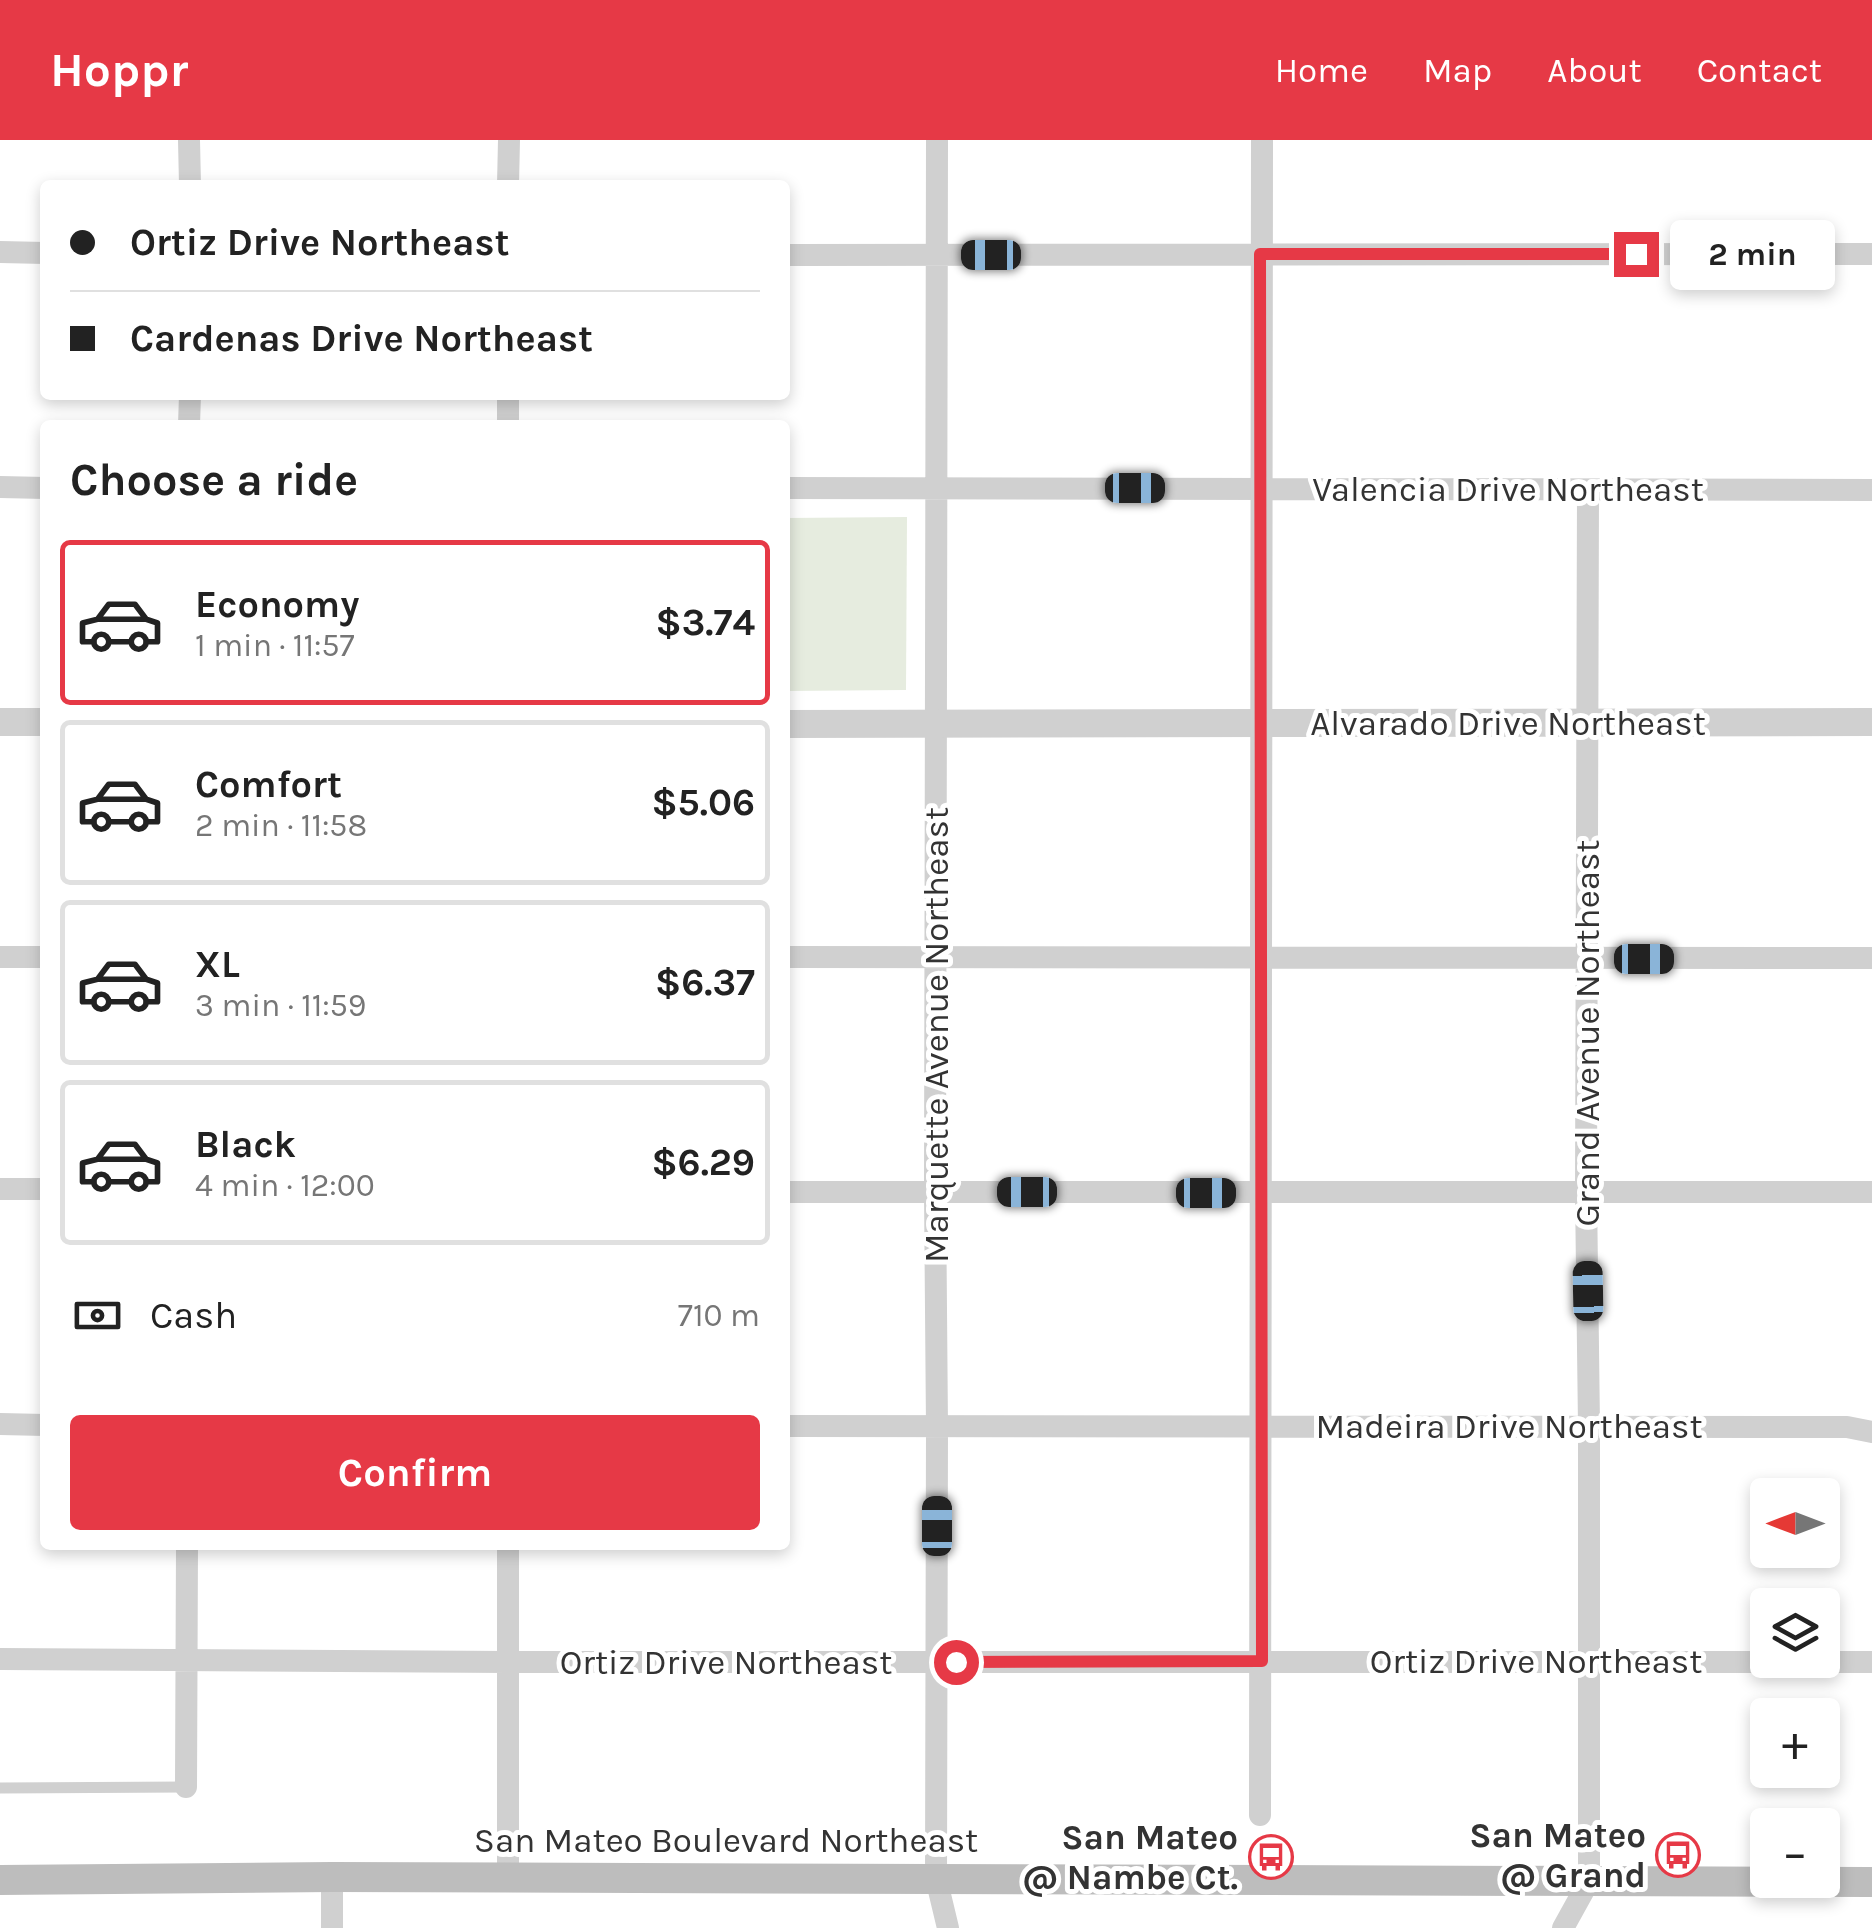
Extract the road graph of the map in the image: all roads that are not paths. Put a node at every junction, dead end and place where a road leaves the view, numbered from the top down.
1 (189, 140) edge
2 (509, 140) edge
3 (937, 140) edge
4 (1262, 140) edge
5 (190, 180) edge
6 (508, 180) edge
7 (0, 252) edge
8 (40, 252) edge
9 (1260, 254) junction
10 (1872, 254) edge
11 (790, 255) edge
12 (936, 255) junction
13 (0, 487) edge
14 (40, 488) edge
15 (790, 488) edge
16 (1262, 488) junction
17 (936, 489) junction
18 (1872, 490) edge
19 (1588, 491) junction
20 (0, 722) edge
21 (40, 722) edge
22 (1262, 722) junction
23 (1872, 722) edge
24 (790, 724) edge
25 (936, 724) junction
26 (1586, 724) junction
27 (1262, 956) junction
28 (0, 957) edge
29 (40, 957) edge
30 (790, 957) edge
31 (936, 957) junction
32 (1872, 958) edge
33 (1588, 959) junction
34 (0, 1189) edge
35 (40, 1189) edge
36 (790, 1192) edge
37 (934, 1192) junction
38 (1586, 1192) junction
39 (1872, 1192) edge
40 (1261, 1193) junction
41 (0, 1424) edge
42 (40, 1425) edge
43 (790, 1426) edge
44 (937, 1426) junction
45 (1262, 1426) junction
46 (1589, 1426) junction
47 (1872, 1432) edge
48 (187, 1550) edge
49 (508, 1550) edge
50 (0, 1659) edge
51 (186, 1660) junction
52 (1262, 1661) junction
53 (1589, 1661) junction
54 (508, 1662) junction
55 (936, 1662) junction
56 (1872, 1662) edge
57 (186, 1787) joint
58 (0, 1788) edge
59 (1260, 1814) dead end
60 (332, 1877) junction
61 (508, 1878) junction
62 (936, 1878) junction
63 (0, 1880) edge
64 (1589, 1881) junction
65 (1872, 1882) edge
66 (332, 1928) edge
67 (948, 1928) edge
68 (1563, 1928) edge

1 - 5 street
2 - 6 street
3 - 12 street, Marquette Avenue Northeast
4 - 9 street
7 - 8 street
9 - 10 street
9 - 12 street
9 - 16 street
11 - 12 street
12 - 17 street, Marquette Avenue Northeast
13 - 14 street
15 - 17 street, Valencia Drive Northeast
16 - 17 street, Valencia Drive Northeast
16 - 19 street, Valencia Drive Northeast
16 - 22 street
17 - 25 street, Marquette Avenue Northeast
18 - 19 street, Valencia Drive Northeast
19 - 26 street, Grand Avenue Northeast
20 - 21 street
22 - 25 street, Alvarado Drive Northeast
22 - 26 street, Alvarado Drive Northeast
22 - 27 street
23 - 26 street, Alvarado Drive Northeast
24 - 25 street, Alvarado Drive Northeast
25 - 31 street, Marquette Avenue Northeast
26 - 33 street, Grand Avenue Northeast
27 - 31 street
27 - 33 street
27 - 40 street
28 - 29 street
30 - 31 street
31 - 37 street, Marquette Avenue Northeast
32 - 33 street
33 - 38 street, Grand Avenue Northeast
34 - 35 street
36 - 37 street
37 - 40 street
37 - 44 street, Marquette Avenue Northeast
38 - 39 street
38 - 40 street
38 - 46 street, Grand Avenue Northeast
40 - 45 street
41 - 42 street
43 - 44 street, Madeira Drive Northeast
44 - 45 street, Madeira Drive Northeast
44 - 55 street, Marquette Avenue Northeast
45 - 46 street, Madeira Drive Northeast
45 - 52 street
46 - 47 street, Madeira Drive Northeast
46 - 53 street, Grand Avenue Northeast
48 - 51 street
49 - 54 street
50 - 51 street, Ortiz Drive Northeast
51 - 54 street, Ortiz Drive Northeast
51 - 57 street
52 - 53 street, Ortiz Drive Northeast
52 - 55 street, Ortiz Drive Northeast
52 - 59 street
53 - 56 street, Ortiz Drive Northeast
53 - 64 street, Grand Avenue Northeast
54 - 55 street, Ortiz Drive Northeast
54 - 61 street
55 - 62 street, Marquette Avenue Northeast
57 - 58 lane
60 - 61 main road, San Mateo Boulevard Northeast
60 - 63 main road, San Mateo Boulevard Northeast
60 - 66 street
61 - 62 main road, San Mateo Boulevard Northeast
62 - 64 main road, San Mateo Boulevard Northeast
62 - 67 street, Marquette Avenue Northeast
64 - 65 main road, San Mateo Boulevard Northeast
64 - 68 street, Grand Avenue Northeast

